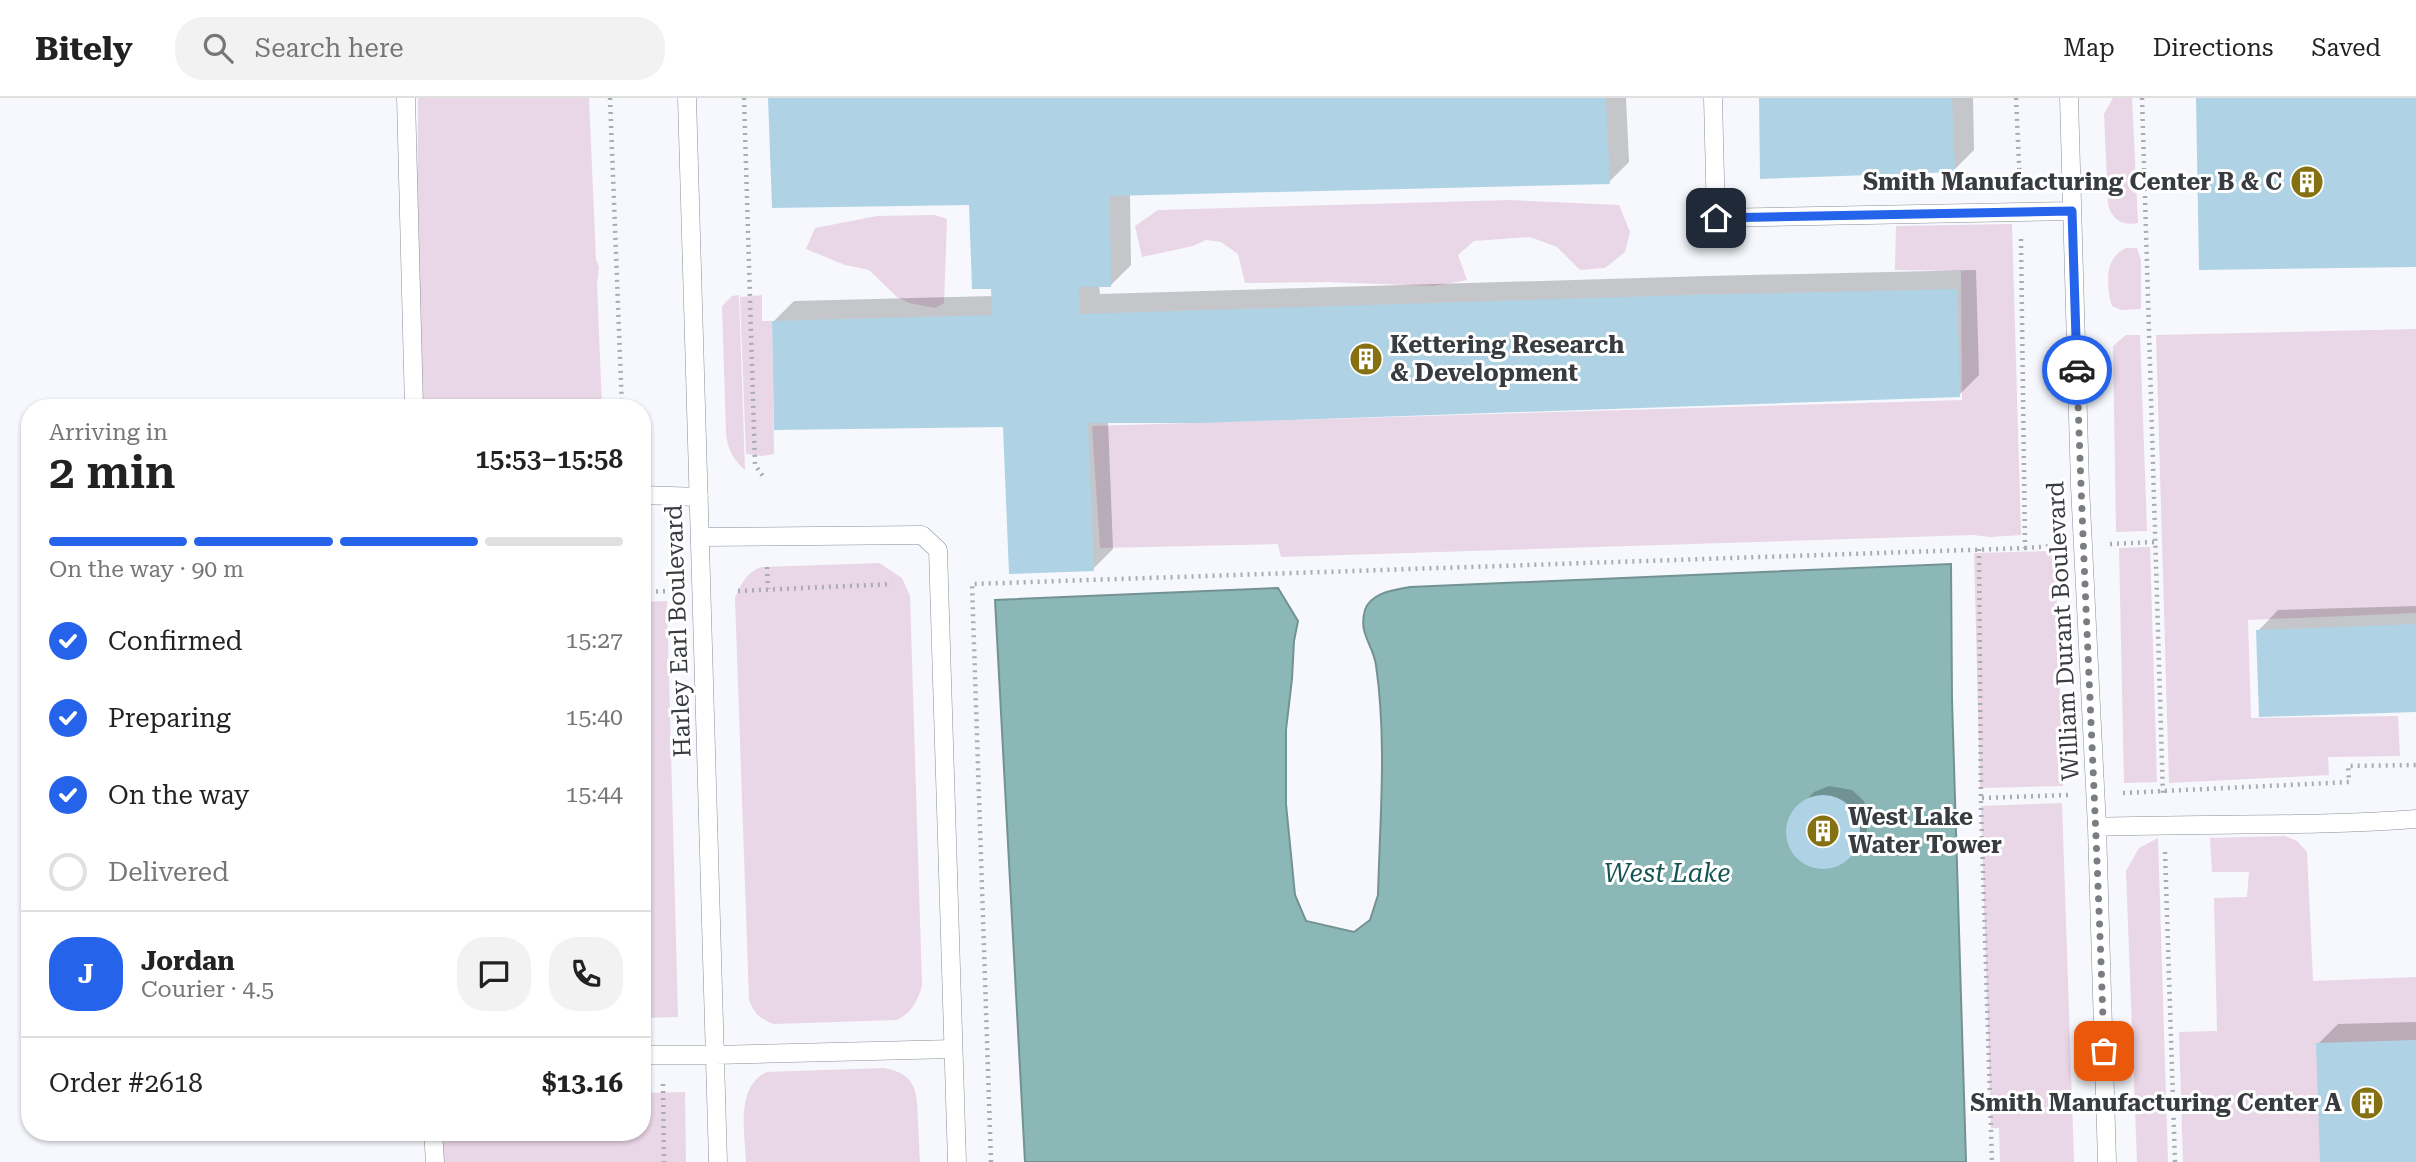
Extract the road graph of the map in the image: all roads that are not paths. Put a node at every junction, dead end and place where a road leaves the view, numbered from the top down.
1 (406, 98) edge
2 (687, 98) edge
3 (1713, 98) edge
4 (2069, 98) edge
5 (2072, 211) junction
6 (414, 399) edge
7 (651, 495) edge
8 (699, 497) junction
9 (701, 537) junction
10 (2416, 819) edge
11 (2097, 827) junction
12 (953, 1049) junction
13 (651, 1055) edge
14 (715, 1055) junction
15 (434, 1141) edge
16 (435, 1162) edge
17 (718, 1162) edge
18 (957, 1162) edge
19 (2107, 1162) edge

1 - 6 lane
2 - 8 lane, Harley Earl Boulevard
3 - 5 lane
4 - 5 lane, William Durant Boulevard
5 - 11 lane, William Durant Boulevard
7 - 8 lane
8 - 9 lane, Harley Earl Boulevard
9 - 12 lane
9 - 14 lane, Harley Earl Boulevard
10 - 11 lane
11 - 19 lane, William Durant Boulevard
12 - 14 lane
12 - 18 lane
13 - 14 lane
14 - 17 lane, Harley Earl Boulevard
15 - 16 lane

